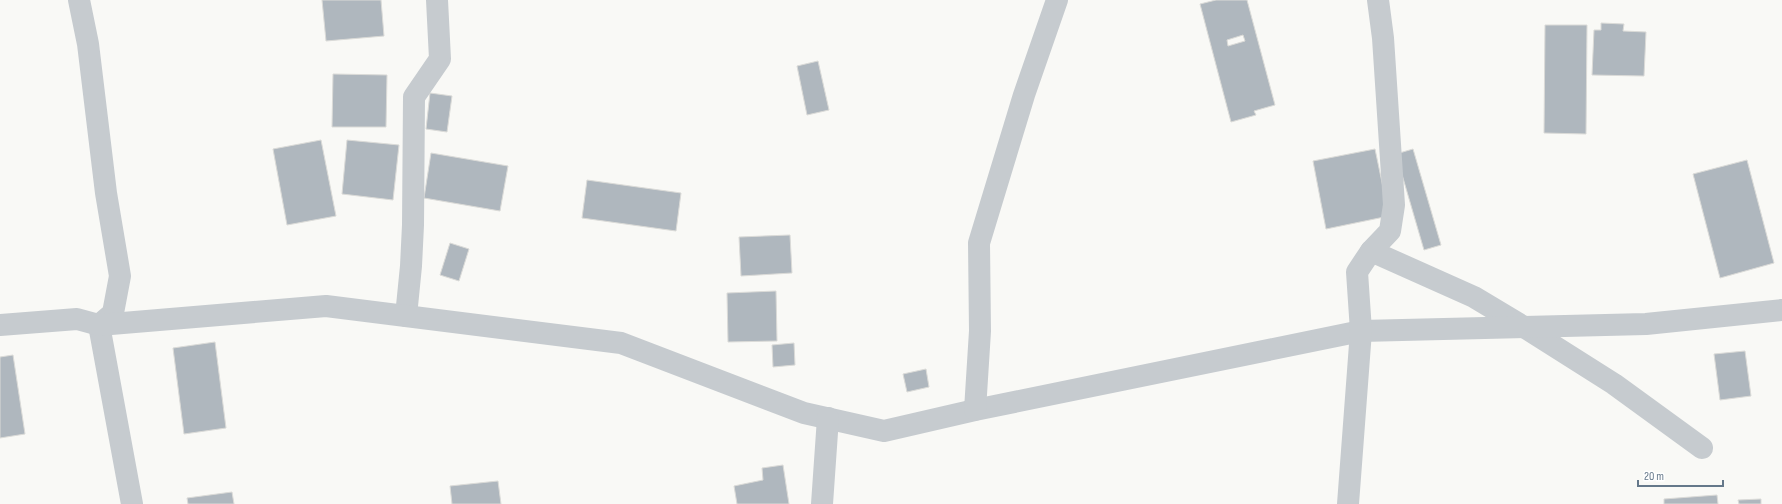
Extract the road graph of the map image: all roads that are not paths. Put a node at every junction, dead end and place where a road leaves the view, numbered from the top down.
1 (79, 0) edge
2 (437, 0) edge
3 (1057, 0) edge
4 (1378, 0) edge
5 (1371, 251) junction
6 (1782, 310) edge
7 (406, 316) junction
8 (0, 325) edge
9 (99, 325) junction
10 (1524, 327) junction
11 (1361, 331) junction
12 (975, 410) junction
13 (828, 418) junction
14 (1702, 448) dead end
15 (132, 504) edge
16 (822, 504) edge
17 (1348, 504) edge

1 - 9 street
2 - 7 street
3 - 12 street
4 - 5 street
5 - 10 street
5 - 11 street
6 - 10 street
7 - 9 street
7 - 13 street
8 - 9 street
9 - 15 street
10 - 11 street
10 - 14 street
11 - 12 street
11 - 17 street
12 - 13 street
13 - 16 street

